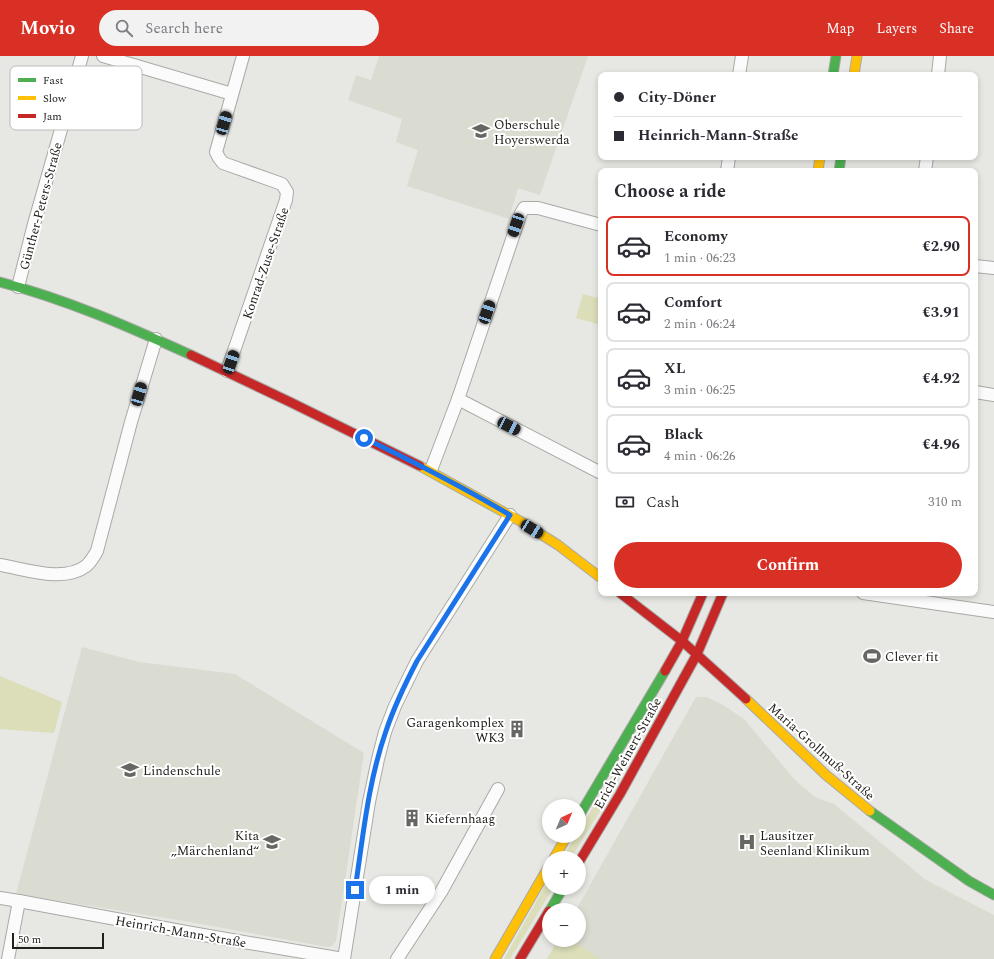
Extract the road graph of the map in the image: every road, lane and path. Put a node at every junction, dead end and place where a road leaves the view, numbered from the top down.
1 (82, 56) edge
2 (102, 56) edge
3 (243, 56) edge
4 (742, 56) edge
5 (836, 56) edge
6 (857, 56) edge
7 (940, 56) edge
8 (79, 66) edge
9 (136, 66) edge
10 (142, 68) edge
11 (739, 72) edge
12 (833, 72) edge
13 (854, 72) edge
14 (938, 72) edge
15 (232, 94) junction
16 (61, 130) edge
17 (598, 224) edge
18 (978, 266) edge
19 (994, 268) edge
20 (0, 282) edge
21 (18, 287) junction
22 (156, 339) junction
23 (227, 371) junction
24 (978, 392) edge
25 (994, 395) edge
26 (458, 399) junction
27 (431, 470) junction
28 (598, 471) edge
29 (510, 515) junction
30 (0, 565) edge
31 (598, 576) edge
32 (624, 596) edge
33 (702, 596) edge
34 (721, 596) edge
35 (902, 596) edge
36 (940, 599) edge
37 (994, 612) edge
38 (682, 641) junction
39 (697, 654) junction
40 (498, 789) dead end
41 (586, 804) edge
42 (586, 851) edge
43 (542, 878) edge
44 (994, 895) edge
45 (0, 898) edge
46 (19, 901) junction
47 (542, 923) edge
48 (8, 959) edge
49 (344, 959) edge
50 (397, 959) edge
51 (495, 959) edge
52 (520, 959) edge

1 - 8 street, Günther-Peters-Straße
2 - 9 street
3 - 15 street, Konrad-Zuse-Straße
4 - 11 street
5 - 12 street
6 - 13 street
7 - 14 street
10 - 15 street
15 - 23 street, Konrad-Zuse-Straße
16 - 21 street, Günther-Peters-Straße
17 - 26 street
18 - 19 street
20 - 21 street
21 - 22 street
22 - 23 street
22 - 30 street
23 - 27 street
24 - 25 street
26 - 27 street
26 - 28 street
27 - 29 street
29 - 31 street
29 - 49 street, Heinrich-Mann-Straße
32 - 38 street, Maria-Grollmuß-Straße
33 - 38 street, Erich-Weinert-Straße
34 - 39 street, Erich-Weinert-Straße
35 - 36 street
36 - 37 street
38 - 39 street, Maria-Grollmuß-Straße
38 - 41 street, Erich-Weinert-Straße
39 - 42 street, Erich-Weinert-Straße
39 - 44 street, Maria-Grollmuß-Straße
40 - 50 street
43 - 51 street
45 - 46 street, Heinrich-Mann-Straße
46 - 48 street
46 - 49 street, Heinrich-Mann-Straße
47 - 52 street

